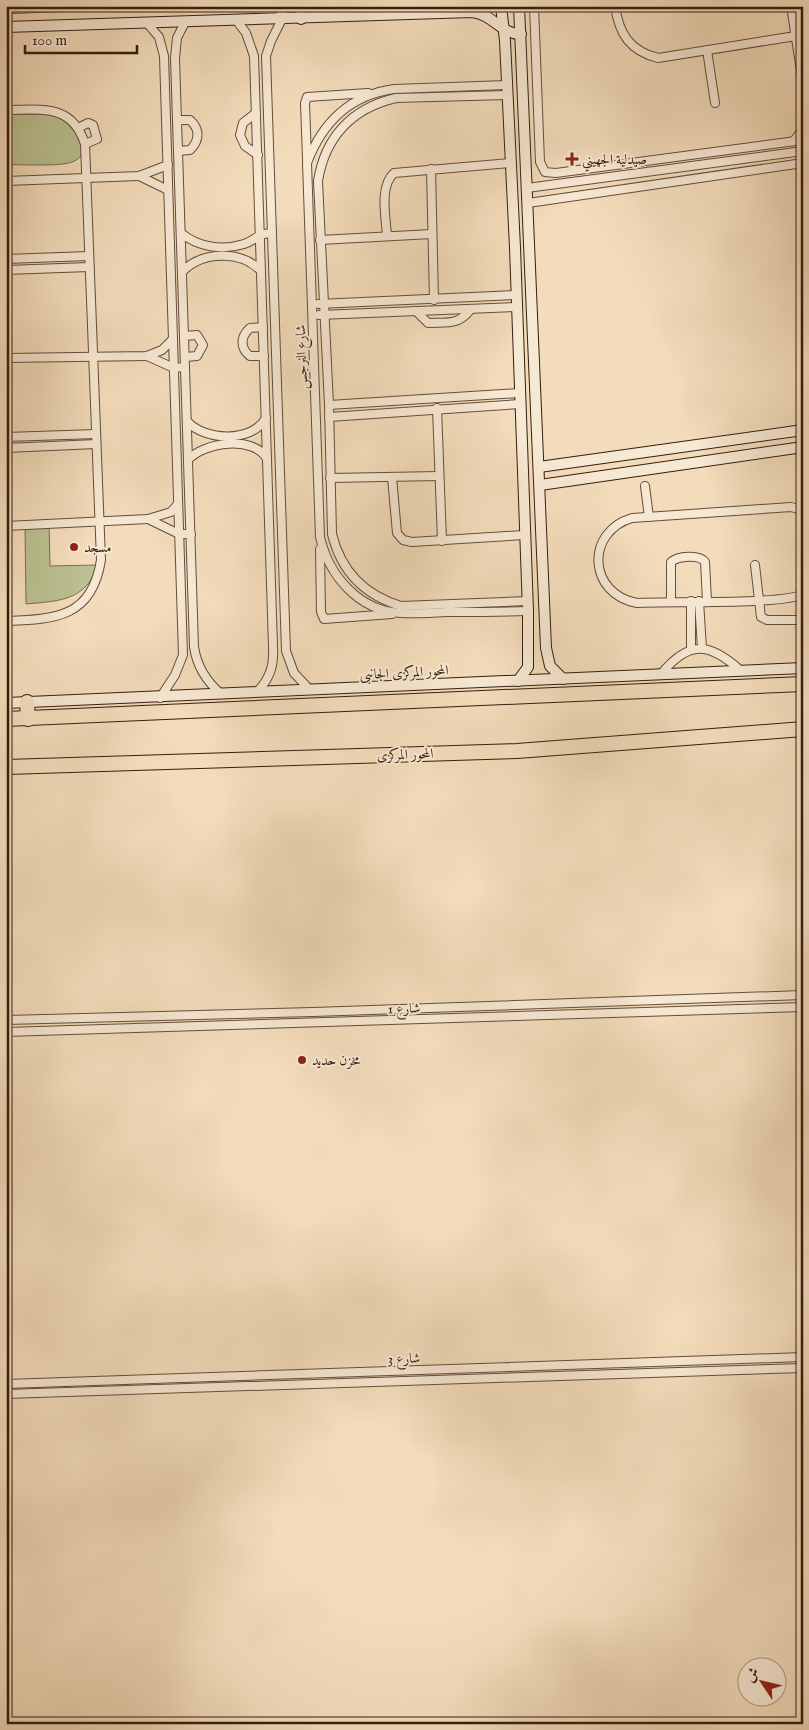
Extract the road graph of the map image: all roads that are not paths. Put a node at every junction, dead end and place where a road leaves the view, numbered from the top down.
1 (66, 6) edge
2 (282, 6) edge
3 (300, 6) edge
4 (501, 6) edge
5 (519, 6) edge
6 (534, 6) edge
7 (615, 6) edge
8 (791, 6) edge
9 (797, 6) edge
10 (42, 7) edge
11 (6, 8) edge
12 (282, 19) junction
13 (301, 19) junction
14 (238, 21) junction
15 (185, 22) junction
16 (147, 23) junction
17 (6, 27) edge
18 (502, 27) junction
19 (521, 34) junction
20 (800, 38) edge
21 (707, 50) junction
22 (803, 84) edge
23 (507, 90) junction
24 (375, 92) junction
25 (716, 102) dead end
26 (6, 110) edge
27 (524, 111) junction
28 (538, 111) junction
29 (256, 113) junction
30 (177, 120) junction
31 (78, 128) junction
32 (803, 129) edge
33 (799, 140) edge
34 (85, 144) junction
35 (752, 147) junction
36 (178, 152) junction
37 (803, 152) edge
38 (258, 155) junction
39 (753, 160) junction
40 (307, 163) junction
41 (510, 163) junction
42 (803, 163) edge
43 (168, 165) junction
44 (430, 169) junction
45 (139, 176) junction
46 (86, 178) junction
47 (6, 180) edge
48 (527, 188) junction
49 (168, 190) junction
50 (528, 203) junction
51 (181, 233) junction
52 (272, 233) junction
53 (260, 234) junction
54 (432, 234) junction
55 (386, 236) junction
56 (320, 240) junction
57 (530, 247) junction
58 (515, 248) junction
59 (89, 256) junction
60 (6, 259) edge
61 (89, 267) junction
62 (6, 270) edge
63 (261, 271) junction
64 (182, 272) junction
65 (516, 295) junction
66 (434, 300) junction
67 (312, 304) junction
68 (323, 304) junction
69 (516, 307) junction
70 (470, 309) junction
71 (416, 311) junction
72 (323, 314) junction
73 (312, 315) junction
74 (263, 326) junction
75 (184, 336) junction
76 (173, 339) junction
77 (93, 356) junction
78 (147, 356) junction
79 (264, 356) junction
80 (185, 357) junction
81 (6, 358) edge
82 (185, 367) junction
83 (174, 368) junction
84 (519, 393) junction
85 (329, 404) junction
86 (520, 404) junction
87 (437, 408) junction
88 (329, 417) junction
89 (266, 418) junction
90 (187, 421) junction
91 (803, 430) edge
92 (96, 434) junction
93 (773, 434) junction
94 (6, 437) edge
95 (743, 438) junction
96 (96, 444) junction
97 (803, 447) edge
98 (6, 448) edge
99 (772, 452) junction
100 (744, 456) junction
101 (267, 459) junction
102 (188, 460) junction
103 (539, 467) junction
104 (439, 476) junction
105 (392, 477) junction
106 (330, 478) junction
107 (540, 484) junction
108 (645, 486) dead end
109 (178, 504) junction
110 (803, 510) edge
111 (649, 517) junction
112 (148, 519) junction
113 (100, 522) junction
114 (6, 526) edge
115 (179, 534) junction
116 (191, 534) junction
117 (524, 535) junction
118 (320, 537) junction
119 (442, 540) junction
120 (755, 565) dead end
121 (803, 594) edge
122 (758, 600) junction
123 (671, 601) junction
124 (699, 601) junction
125 (528, 606) junction
126 (400, 613) junction
127 (803, 620) edge
128 (6, 621) edge
129 (528, 646) junction
130 (546, 648) junction
131 (702, 648) junction
132 (691, 649) junction
133 (803, 668) edge
134 (741, 671) junction
135 (660, 674) junction
136 (563, 679) junction
137 (518, 680) junction
138 (803, 684) edge
139 (310, 690) junction
140 (258, 691) junction
141 (221, 694) junction
142 (160, 698) junction
143 (27, 702) junction
144 (6, 703) edge
145 (28, 719) junction
146 (6, 720) edge
147 (803, 730) edge
148 (6, 767) edge
149 (803, 994) edge
150 (786, 995) junction
151 (786, 1007) junction
152 (803, 1007) edge
153 (415, 1009) junction
154 (6, 1020) edge
155 (415, 1020) junction
156 (6, 1032) edge
157 (803, 1357) edge
158 (803, 1368) edge
159 (6, 1384) edge
160 (6, 1394) edge

1 - 10 street
2 - 12 street
3 - 13 street
4 - 18 street
5 - 19 street
6 - 28 street
7 - 21 street
8 - 20 street
9 - 20 street
10 - 11 street
12 - 13 street
12 - 14 street
12 - 52 street
13 - 18 street
14 - 15 street
14 - 29 street
15 - 16 street
15 - 30 street
16 - 17 street
16 - 43 street
18 - 19 street
18 - 23 street
19 - 27 street
20 - 21 street
20 - 22 street
21 - 25 street
23 - 24 street, شارع النرجس
23 - 41 street
23 - 56 street, شارع النرجس
24 - 40 street, شارع النرجس
24 - 40 street
26 - 31 street
27 - 28 street
27 - 48 street
28 - 35 street
29 - 38 street
29 - 38 street
30 - 36 street
30 - 36 street
31 - 34 street
31 - 34 street
32 - 33 street
33 - 35 street
34 - 46 street
35 - 39 street
36 - 51 street
37 - 39 street
38 - 53 street
39 - 48 street
40 - 67 street, شارع النرجس
41 - 44 street
41 - 58 street
42 - 50 street
43 - 45 street
43 - 49 street
44 - 54 street
44 - 55 street
45 - 46 street
45 - 49 street
46 - 47 street
46 - 59 street
48 - 50 street
49 - 76 street
50 - 57 street
51 - 53 street
51 - 64 street
52 - 53 street
52 - 139 street
53 - 63 street
54 - 55 street
54 - 66 street
55 - 56 street
56 - 68 street, شارع النرجس
57 - 58 street
57 - 103 street
58 - 65 street
59 - 60 street
59 - 61 street
61 - 62 street
61 - 77 street
63 - 64 street
63 - 74 street
64 - 75 street
65 - 66 street
65 - 69 street
66 - 68 street
67 - 68 street
67 - 73 street, شارع النرجس
68 - 72 street, شارع النرجس
69 - 70 street
69 - 84 street
70 - 71 street
70 - 71 street
71 - 72 street
72 - 73 street
72 - 85 street, شارع النرجس
73 - 118 street, شارع النرجس
74 - 79 street
74 - 79 street
75 - 80 street
75 - 80 street
76 - 78 street
76 - 83 street
77 - 78 street
77 - 81 street
77 - 92 street
78 - 83 street
79 - 89 street
80 - 82 street
82 - 83 street
82 - 90 street
83 - 109 street
84 - 85 street
84 - 86 street
85 - 88 street, شارع النرجس
86 - 87 street
86 - 117 street
87 - 88 street
87 - 104 street
88 - 106 street, شارع النرجس
89 - 90 street
89 - 101 street
90 - 102 street
91 - 93 street
92 - 94 street
92 - 96 street
93 - 95 street
93 - 99 street
95 - 100 street
95 - 103 street
96 - 98 street
96 - 113 street
97 - 99 street
99 - 100 street
100 - 107 street
101 - 102 street
101 - 140 street
102 - 116 street
103 - 107 street
104 - 105 street
104 - 119 street
105 - 106 street
105 - 119 street
106 - 125 street, شارع النرجس
107 - 130 street
108 - 111 street
109 - 112 street
109 - 115 street
110 - 111 street
111 - 123 street
112 - 113 street
112 - 115 street
113 - 114 street
113 - 128 street
115 - 116 street
115 - 142 street
116 - 141 street
117 - 119 street
117 - 125 street
118 - 126 street, شارع النرجس
118 - 126 street
120 - 122 street
121 - 122 street
122 - 124 street
122 - 127 street
123 - 124 street
123 - 124 street
124 - 131 street
124 - 132 street
125 - 126 street, شارع النرجس
125 - 129 street
129 - 130 street
129 - 137 street
130 - 136 street
131 - 132 street
131 - 134 street
132 - 135 street
133 - 134 street, المحور المركزى الجانبى
134 - 135 street, المحور المركزى الجانبى
135 - 136 street, المحور المركزى الجانبى
136 - 137 street, المحور المركزى الجانبى
137 - 139 street, المحور المركزى الجانبى
138 - 145 highway
139 - 140 street, المحور المركزى الجانبى
140 - 141 street, المحور المركزى الجانبى
141 - 142 street, المحور المركزى الجانبى
142 - 143 street, المحور المركزى الجانبى
143 - 144 street, المحور المركزى الجانبى
143 - 145 highway
145 - 146 highway
147 - 148 highway, المحور المركزى
149 - 150 street, شارع 1
150 - 151 street
150 - 153 street, شارع 1
151 - 152 street, شارع 1
151 - 155 street, شارع 1
153 - 154 street, شارع 1
153 - 155 street
155 - 156 street, شارع 1
157 - 159 street, شارع 3
158 - 160 street, شارع 3

